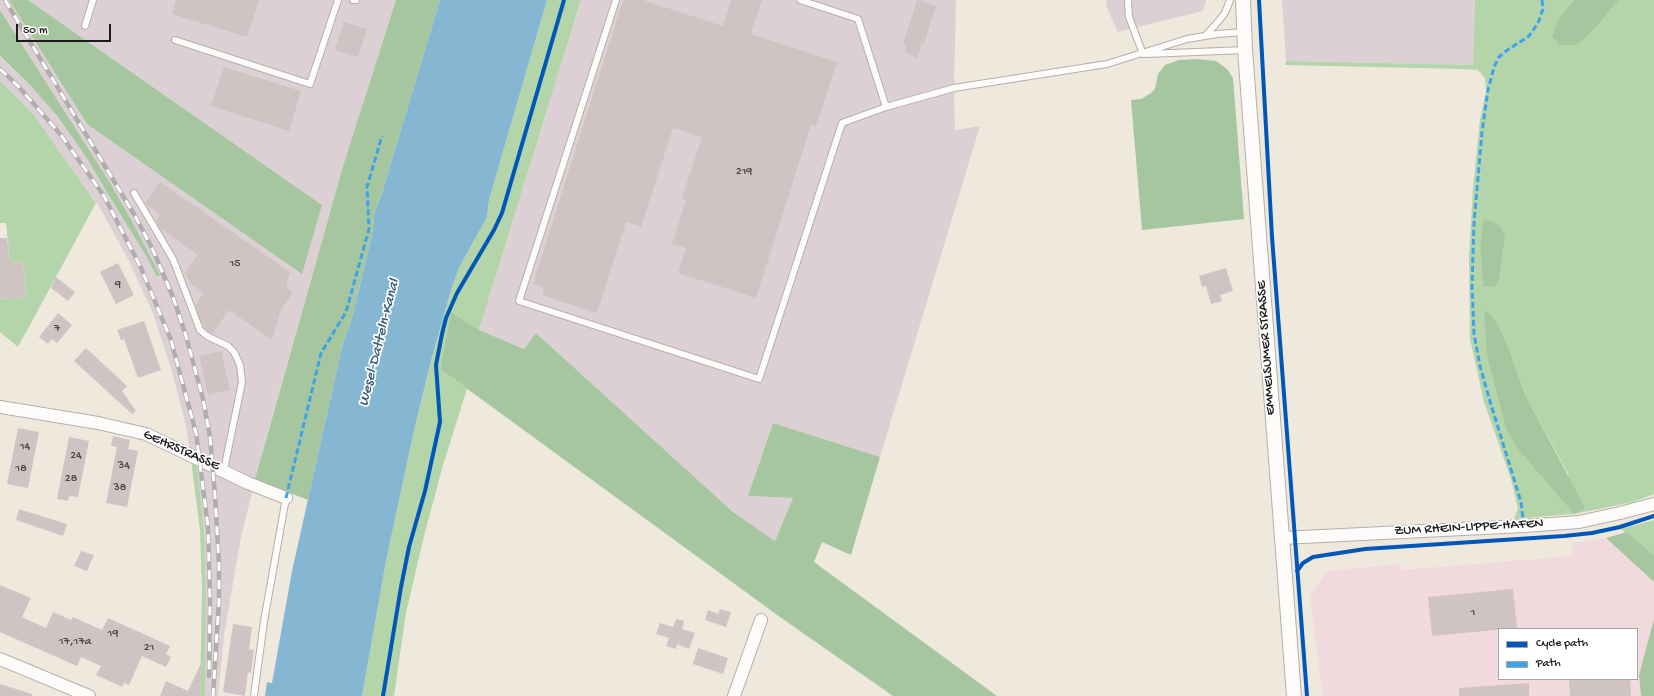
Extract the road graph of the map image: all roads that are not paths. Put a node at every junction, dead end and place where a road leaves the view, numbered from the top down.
1 (93, 0) edge
2 (338, 0) edge
3 (353, 0) edge
4 (356, 0) edge
5 (616, 0) edge
6 (800, 0) edge
7 (1128, 0) edge
8 (1230, 0) edge
9 (1243, 0) edge
10 (85, 26) dead end
11 (1244, 32) junction
12 (1203, 37) junction
13 (176, 40) dead end
14 (1245, 50) junction
15 (1143, 54) junction
16 (886, 107) junction
17 (134, 194) dead end
18 (0, 407) edge
19 (224, 470) junction
20 (286, 498) joint
21 (1654, 504) edge
22 (1282, 538) junction
23 (761, 620) dead end
24 (0, 659) edge
25 (89, 696) edge
26 (254, 696) edge
27 (734, 696) edge
28 (1294, 696) edge

1 - 10 lane
2 - 13 lane
3 - 4 lane
5 - 16 lane
6 - 16 lane
7 - 15 lane
8 - 12 lane
9 - 11 street, EMMELSUMER STRASSE
11 - 12 lane
11 - 14 street, EMMELSUMER STRASSE
12 - 15 lane
14 - 15 lane
14 - 22 street, EMMELSUMER STRASSE
15 - 16 lane
17 - 19 lane
18 - 19 street, GEHRSTRASSE
19 - 20 street, GEHRSTRASSE
20 - 26 lane
21 - 22 street, ZUM RHEIN-LIPPE-HAFEN
22 - 28 street, EMMELSUMER STRASSE
23 - 27 street
24 - 25 street

